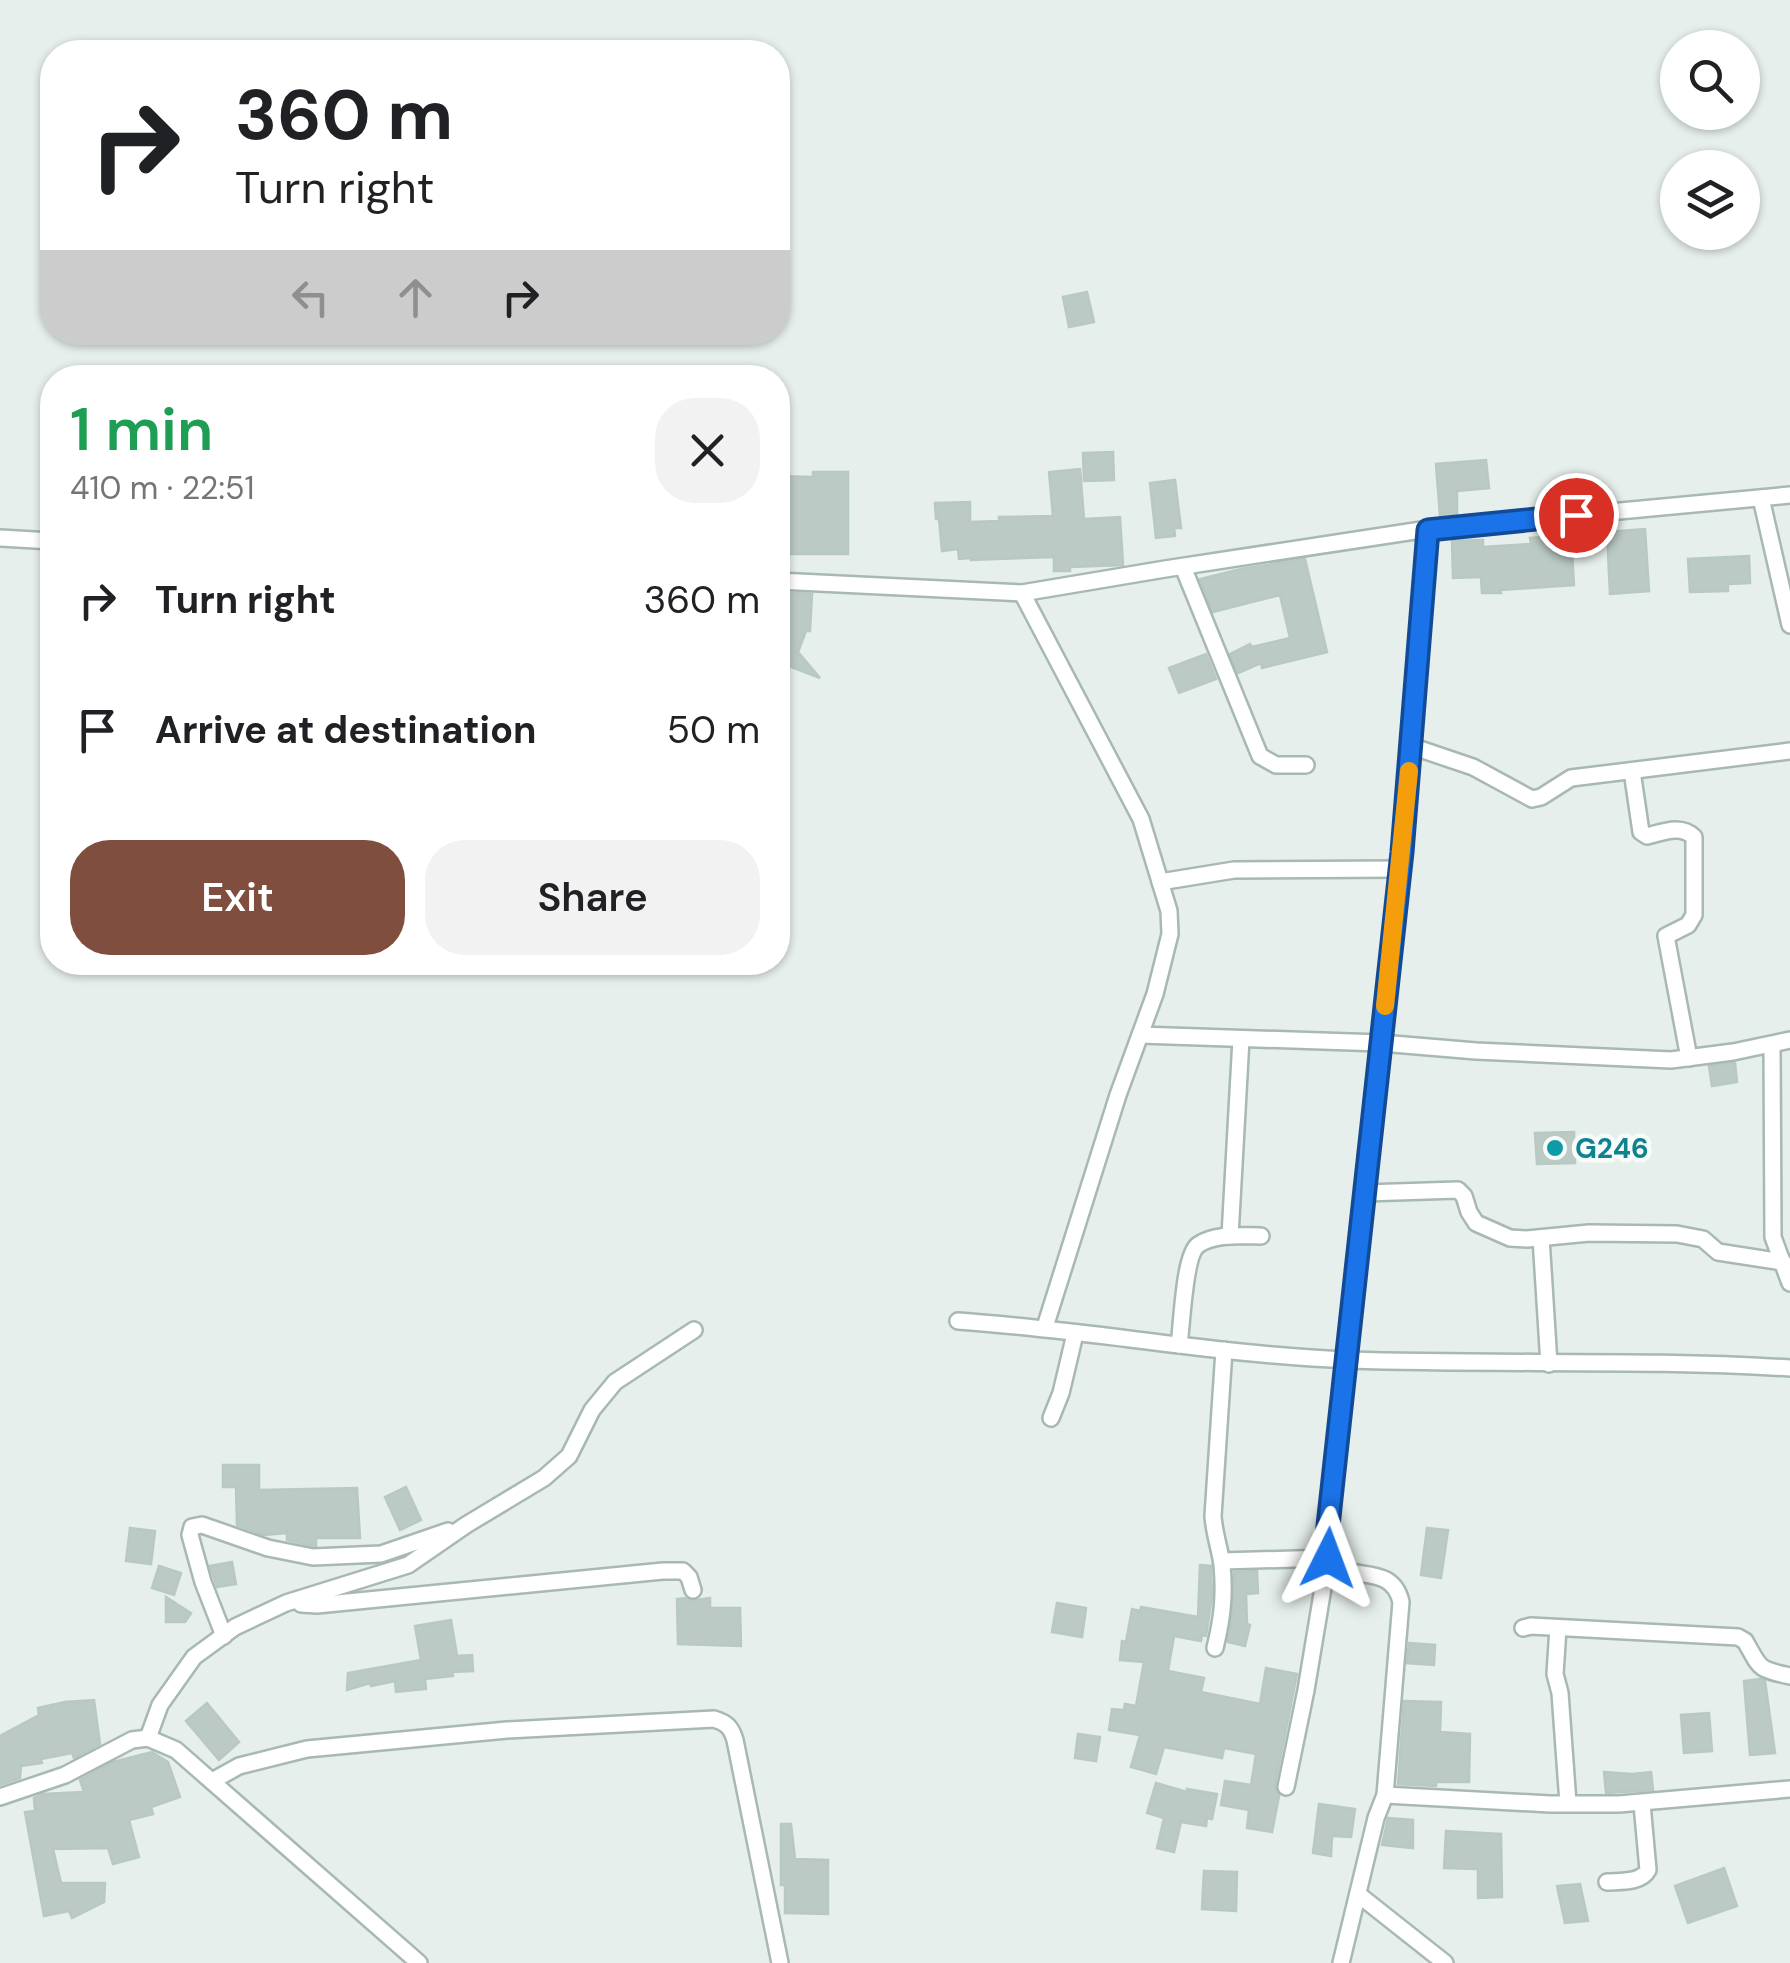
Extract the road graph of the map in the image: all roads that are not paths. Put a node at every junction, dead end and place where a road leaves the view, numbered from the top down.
1 (1790, 495) edge
2 (1761, 498) junction
3 (1428, 530) junction
4 (0, 538) edge
5 (40, 540) edge
6 (1183, 567) junction
7 (790, 582) edge
8 (1022, 594) junction
9 (1790, 624) edge
10 (1411, 746) junction
11 (1790, 752) edge
12 (1306, 764) dead end
13 (1632, 770) junction
14 (1400, 869) junction
15 (1160, 882) junction
16 (1140, 1035) junction
17 (1240, 1039) junction
18 (1790, 1040) edge
19 (1381, 1042) junction
20 (1772, 1045) junction
21 (1688, 1058) junction
22 (1366, 1193) junction
23 (1230, 1236) junction
24 (1261, 1236) dead end
25 (1782, 1236) edge
26 (1541, 1238) junction
27 (1783, 1262) junction
28 (1790, 1283) edge
29 (958, 1320) dead end
30 (1046, 1327) junction
31 (694, 1330) dead end
32 (1074, 1334) junction
33 (1179, 1345) junction
34 (1224, 1350) junction
35 (1347, 1360) junction
36 (1549, 1364) junction
37 (1790, 1368) edge
38 (1051, 1418) dead end
39 (466, 1524) junction
40 (1328, 1558) junction
41 (1222, 1561) junction
42 (693, 1590) dead end
43 (286, 1603) junction
44 (1522, 1628) dead end
45 (1558, 1628) junction
46 (224, 1636) junction
47 (1215, 1648) dead end
48 (1790, 1676) edge
49 (148, 1738) junction
50 (212, 1781) junction
51 (1286, 1787) dead end
52 (1790, 1789) edge
53 (1384, 1794) junction
54 (0, 1797) edge
55 (1568, 1803) junction
56 (1642, 1804) junction
57 (1607, 1882) dead end
58 (1358, 1895) junction
59 (419, 1963) edge
60 (780, 1963) edge
61 (1341, 1963) edge
62 (1444, 1963) edge

1 - 2 street
2 - 3 street
2 - 9 street
3 - 6 street
3 - 10 street
4 - 5 street
6 - 8 street
6 - 12 street
7 - 8 street
8 - 15 street
10 - 13 street
10 - 14 street
11 - 13 street
13 - 21 street
14 - 15 street
14 - 19 street
15 - 16 street
16 - 17 street
16 - 30 street
17 - 19 street
17 - 23 street
18 - 20 street
19 - 21 street
19 - 22 street
20 - 21 street
20 - 25 street
22 - 26 street
22 - 35 street
23 - 24 street
23 - 33 street
25 - 27 street
26 - 27 street
26 - 36 street
27 - 28 street
29 - 30 street
30 - 32 street
31 - 39 street
32 - 33 street
32 - 38 street
33 - 34 street
34 - 35 street
34 - 41 street
35 - 36 street
35 - 40 street
36 - 37 street
39 - 43 street
39 - 46 street
40 - 41 street
40 - 51 street
40 - 53 street
41 - 47 street
42 - 43 street
43 - 46 street
44 - 45 street
45 - 48 street
45 - 55 street
46 - 49 street
49 - 50 street
49 - 54 street
50 - 59 street
50 - 60 street
52 - 56 street
53 - 55 street
53 - 58 street
55 - 56 street
56 - 57 street
58 - 61 street
58 - 62 street

